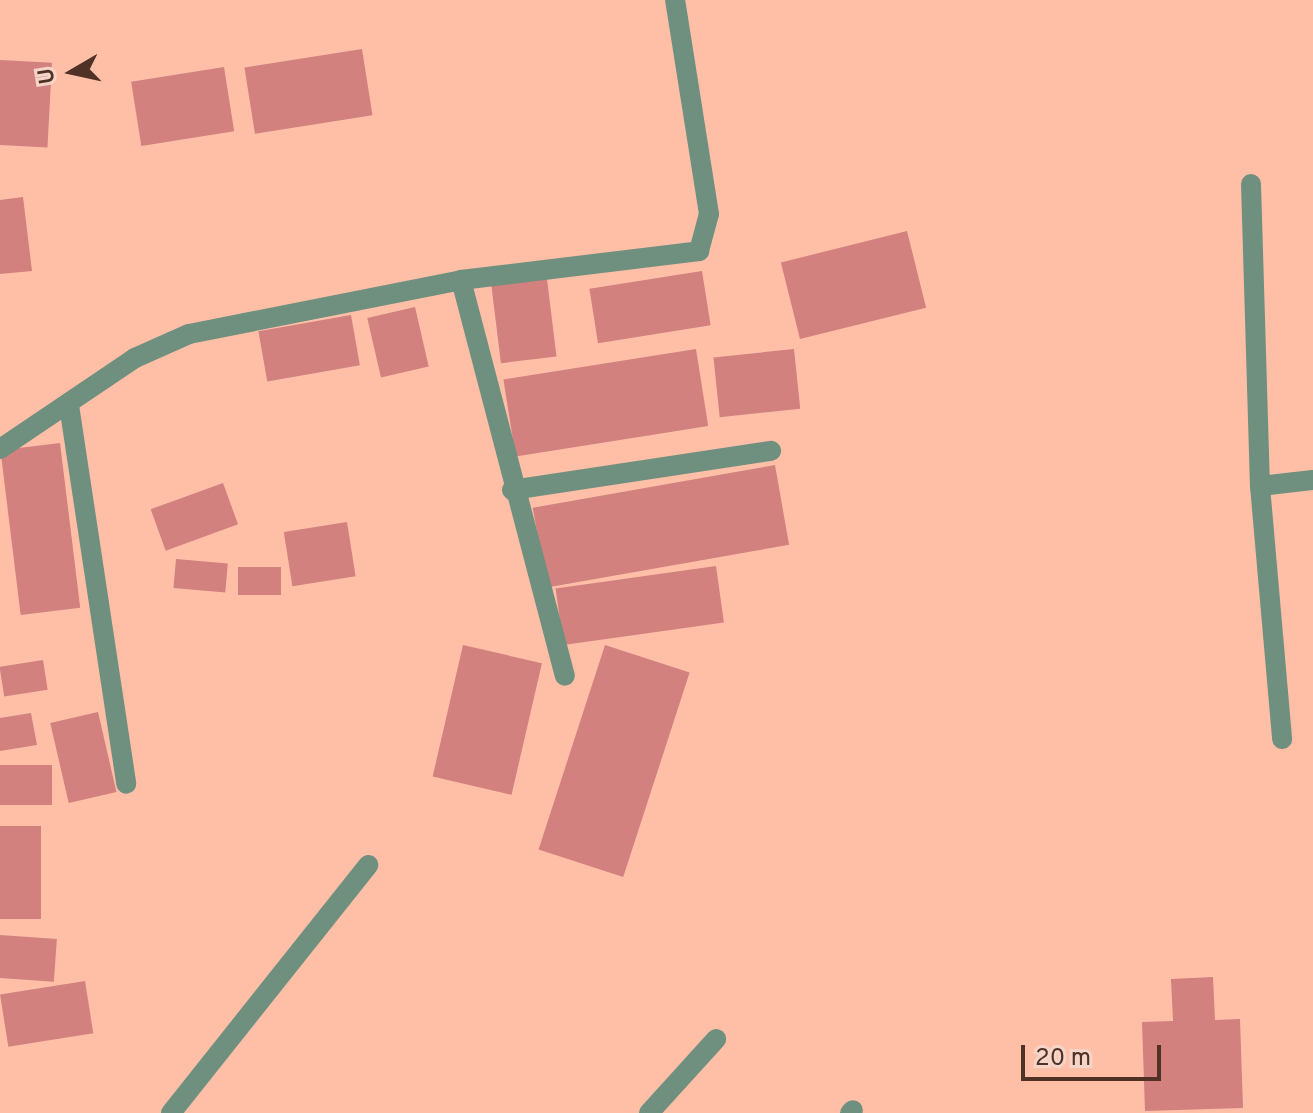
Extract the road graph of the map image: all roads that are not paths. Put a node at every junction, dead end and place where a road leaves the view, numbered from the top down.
1 (675, 0) edge
2 (1251, 184) dead end
3 (461, 280) junction
4 (69, 405) junction
5 (0, 449) edge
6 (771, 451) dead end
7 (1313, 480) edge
8 (1260, 486) junction
9 (512, 490) junction
10 (565, 676) dead end
11 (1282, 739) dead end
12 (126, 784) dead end
13 (368, 865) dead end
14 (716, 1039) dead end
15 (171, 1113) edge
16 (649, 1113) edge

1 - 3 street
2 - 8 street
3 - 4 street
3 - 9 street
4 - 5 street
4 - 12 street
6 - 9 street
7 - 8 street
8 - 11 street
9 - 10 street
13 - 15 street
14 - 16 street

